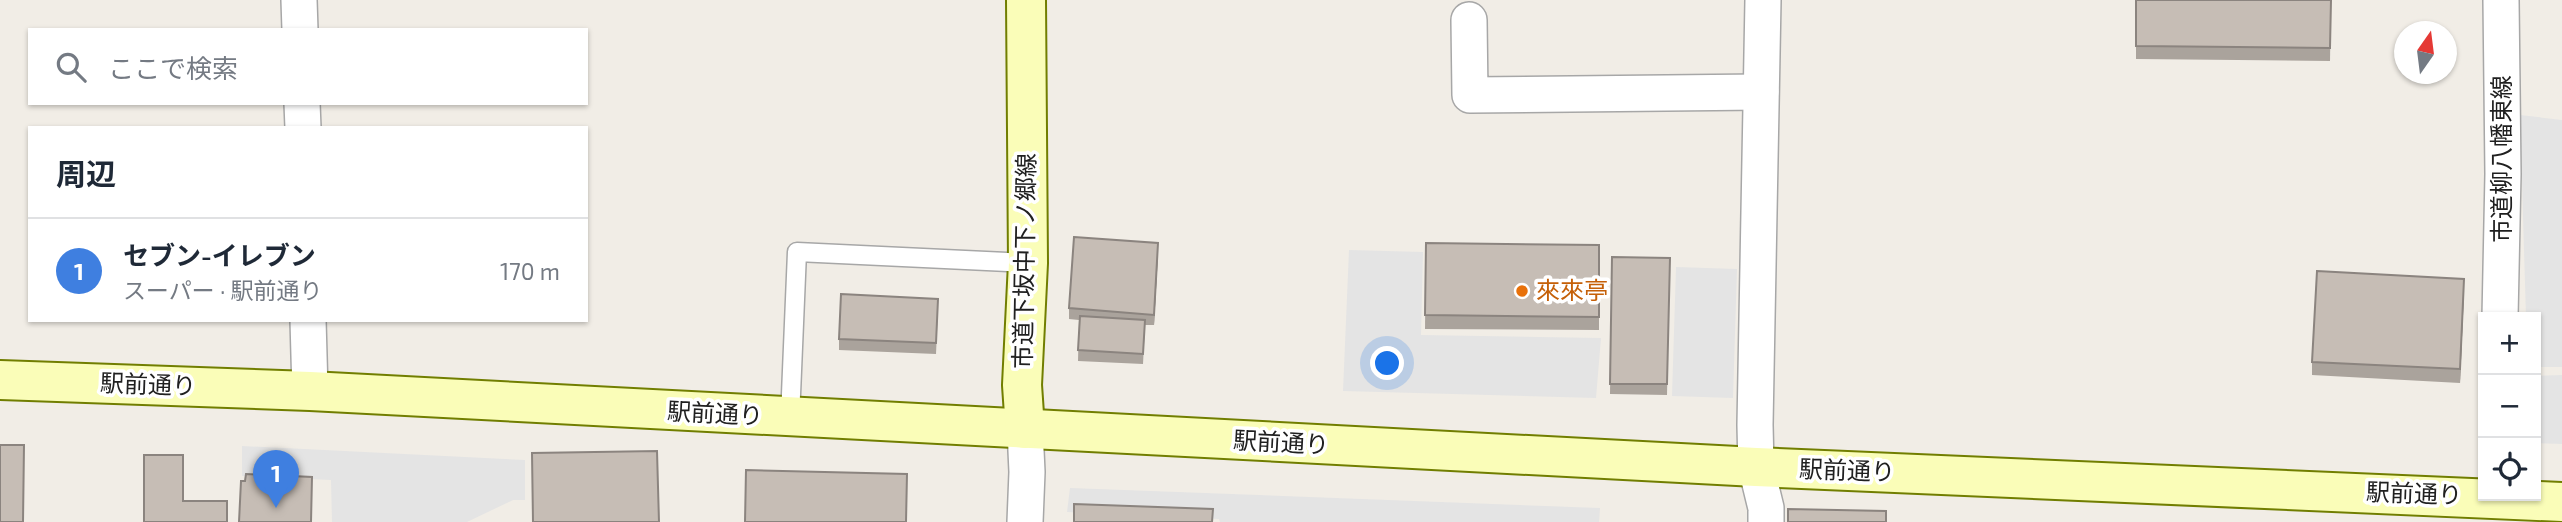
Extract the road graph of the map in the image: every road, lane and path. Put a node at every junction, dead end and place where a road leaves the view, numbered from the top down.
1 (299, 0) edge
2 (1026, 0) edge
3 (1763, 0) edge
4 (2501, 0) edge
5 (1469, 20) dead end
6 (300, 28) edge
7 (1761, 92) junction
8 (302, 105) edge
9 (303, 126) edge
10 (1028, 263) junction
11 (2500, 312) edge
12 (308, 322) edge
13 (0, 380) edge
14 (310, 391) junction
15 (790, 418) junction
16 (1025, 429) junction
17 (1756, 467) junction
18 (2562, 502) edge
19 (2495, 505) edge
20 (1025, 522) edge
21 (1766, 522) edge

1 - 6 street
2 - 10 main road, 市道下坂中下ノ郷線
3 - 7 street
4 - 11 street, 市道柳八幡東線
5 - 7 street
7 - 17 street
8 - 9 street
10 - 15 lane
10 - 16 main road, 市道下坂中下ノ郷線
12 - 14 street
13 - 14 main road, 駅前通り
14 - 15 main road, 駅前通り
15 - 16 main road, 駅前通り
16 - 17 main road, 駅前通り
16 - 20 street, 市道下坂中下ノ郷線
17 - 19 main road, 駅前通り
17 - 21 street
18 - 19 main road, 駅前通り

